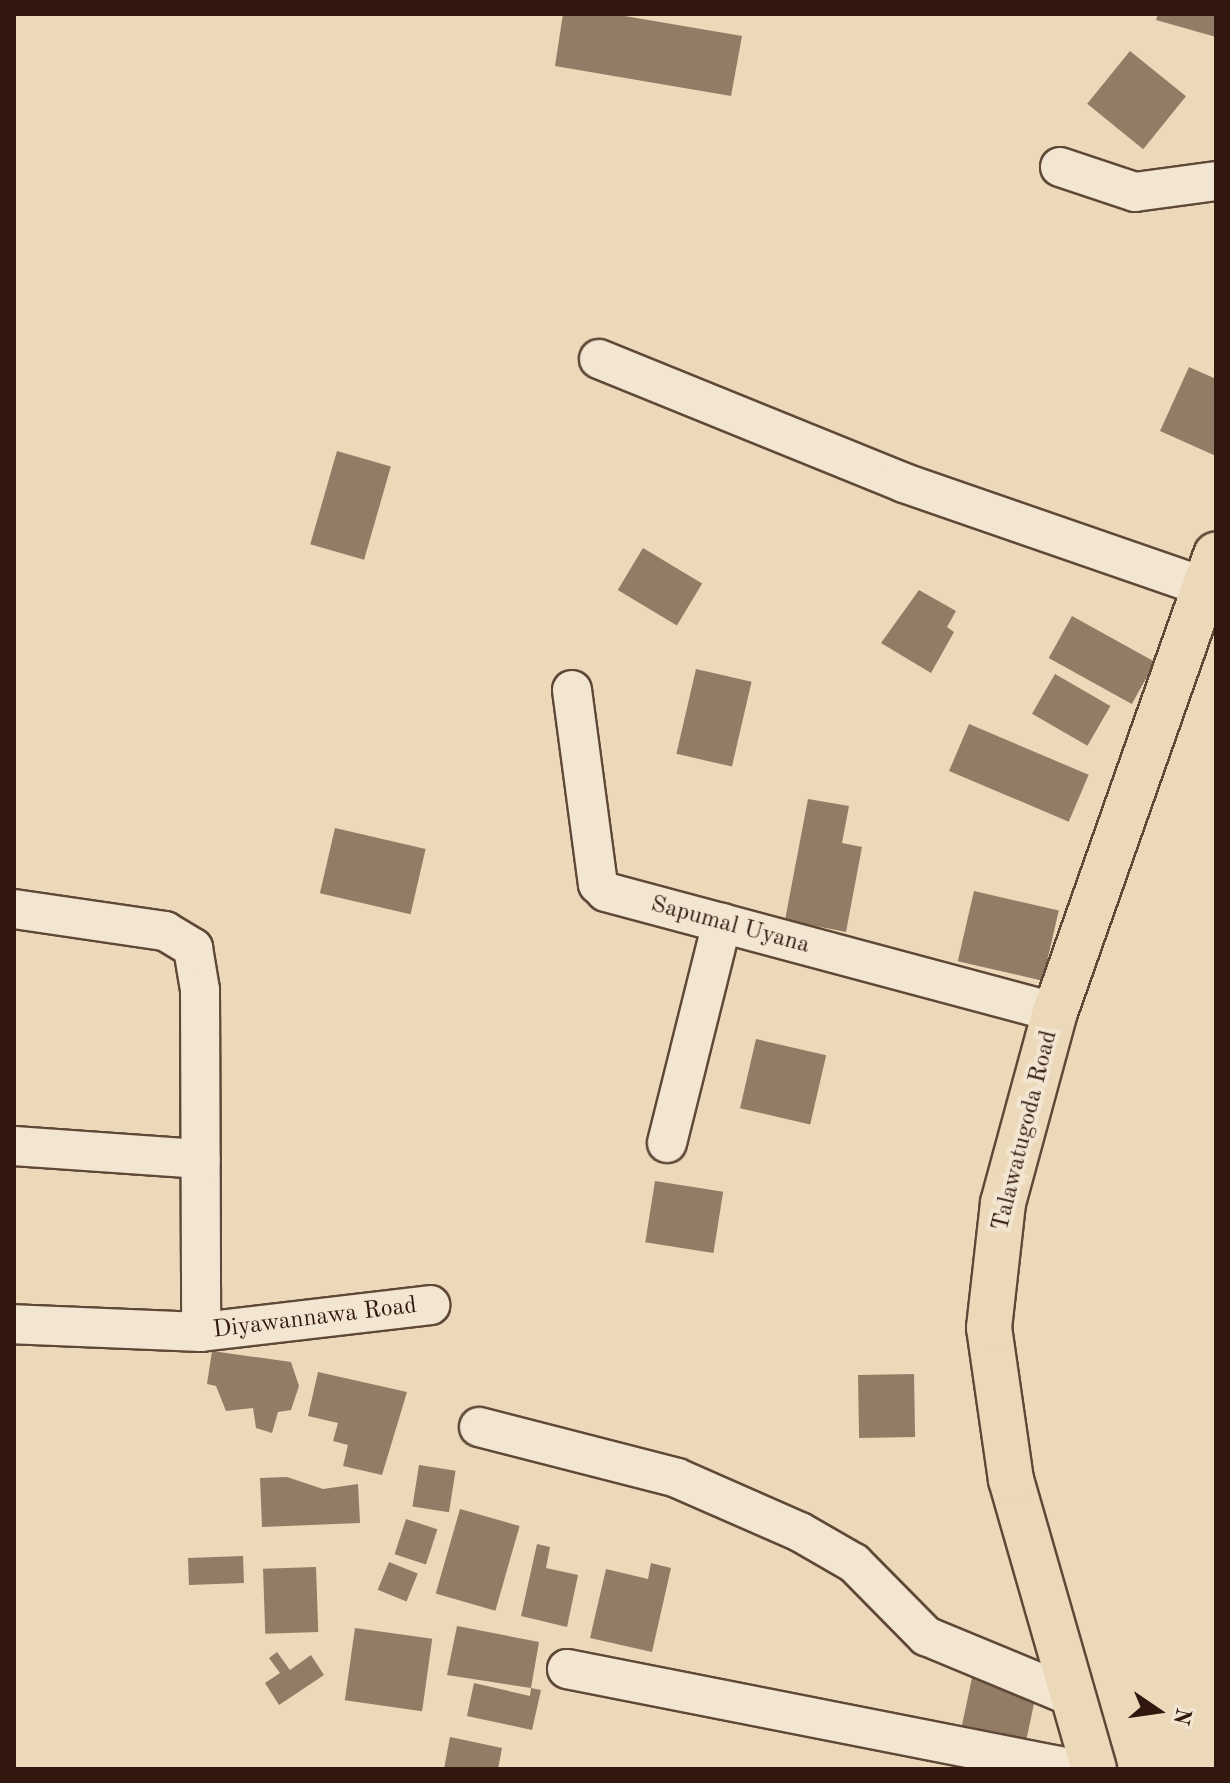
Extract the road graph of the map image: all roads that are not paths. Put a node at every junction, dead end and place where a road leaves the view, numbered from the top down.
1 (1060, 167) dead end
2 (1216, 181) edge
3 (599, 359) dead end
4 (1209, 571) edge
5 (572, 690) dead end
6 (14, 909) edge
7 (722, 923) junction
8 (1055, 1012) junction
9 (667, 1143) dead end
10 (14, 1146) edge
11 (201, 1159) junction
12 (430, 1305) dead end
13 (14, 1324) edge
14 (201, 1332) junction
15 (479, 1427) dead end
16 (567, 1669) dead end
17 (1073, 1697) junction
18 (1075, 1769) edge
19 (1094, 1769) edge

1 - 2 street
3 - 4 street
4 - 8 main road, Talawatugoda Road
5 - 7 street, Sapumal Uyana
6 - 11 street
7 - 8 street, Sapumal Uyana
7 - 9 street
8 - 17 main road, Talawatugoda Road
10 - 11 street
11 - 14 street
12 - 14 street, Diyawannawa Road
13 - 14 street, Diyawannawa Road
15 - 17 street
16 - 18 street
17 - 19 main road, Talawatugoda Road

